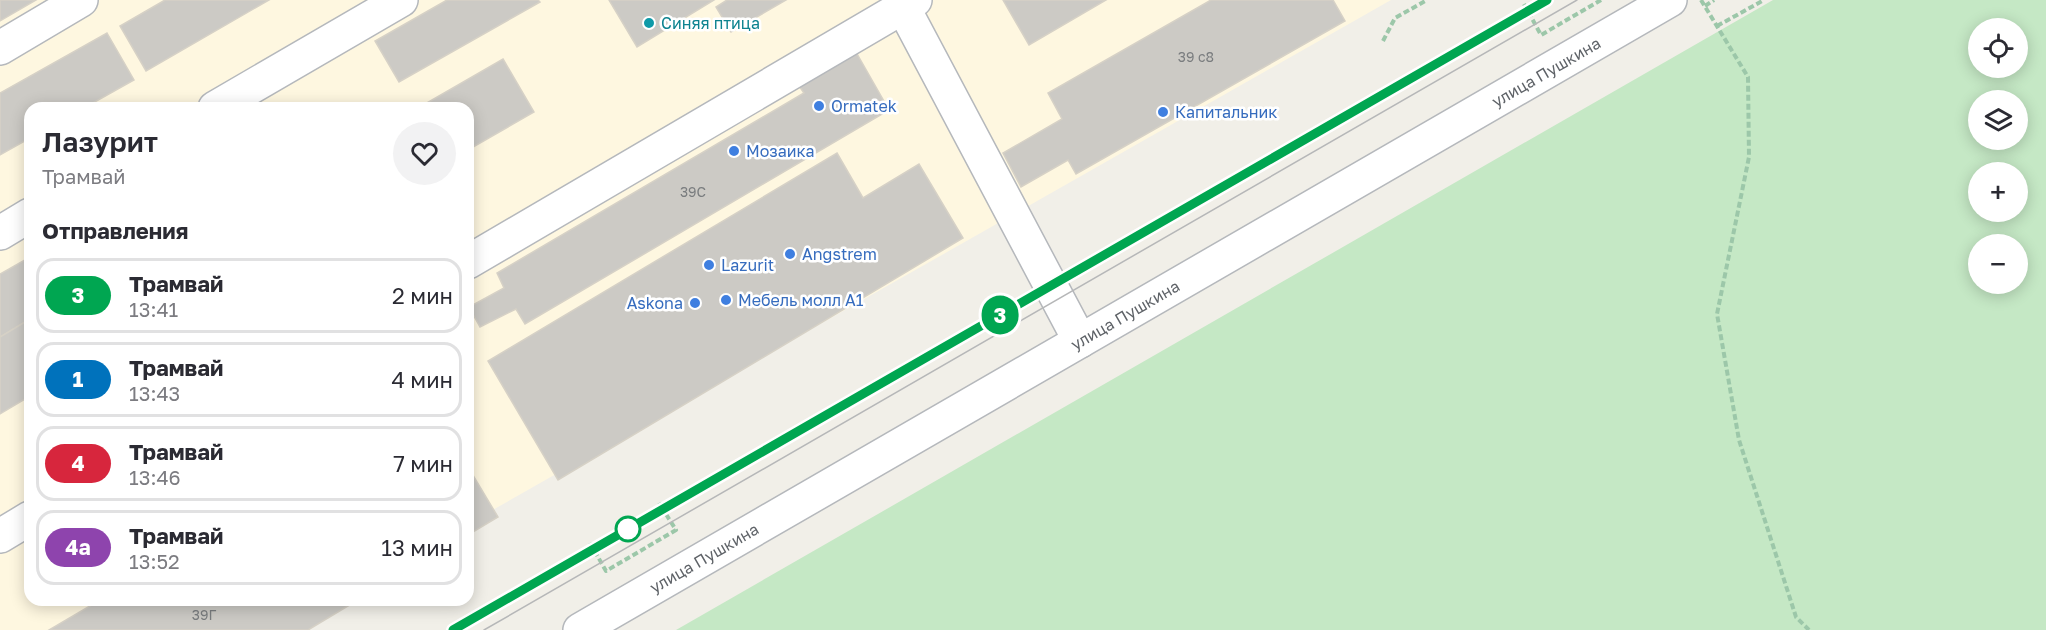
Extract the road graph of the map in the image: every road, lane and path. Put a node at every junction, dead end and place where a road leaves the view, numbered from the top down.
1 (81, 0) edge
2 (400, 0) edge
3 (1426, 0) edge
4 (1601, 0) edge
5 (1670, 0) edge
6 (1701, 0) edge
7 (1714, 0) edge
8 (1764, 0) edge
9 (909, 3) edge
10 (1524, 4) dead end
11 (1705, 6) junction
12 (355, 11) edge
13 (1717, 26) junction
14 (1383, 41) dead end
15 (0, 48) edge
16 (224, 102) edge
17 (24, 219) edge
18 (0, 233) edge
19 (474, 258) edge
20 (1080, 341) junction
21 (659, 503) dead end
22 (24, 522) edge
23 (0, 536) edge
24 (590, 543) dead end
25 (580, 630) edge
26 (1809, 630) edge

1 - 15 street
2 - 12 street
3 - 14 path
4 - 10 path
5 - 20 street, улица Пушкина
6 - 11 path
7 - 11 path
8 - 13 path
9 - 19 street
9 - 20 street
11 - 13 path
12 - 16 street
13 - 26 path
17 - 18 street
20 - 25 street, улица Пушкина
21 - 24 path
22 - 23 street

